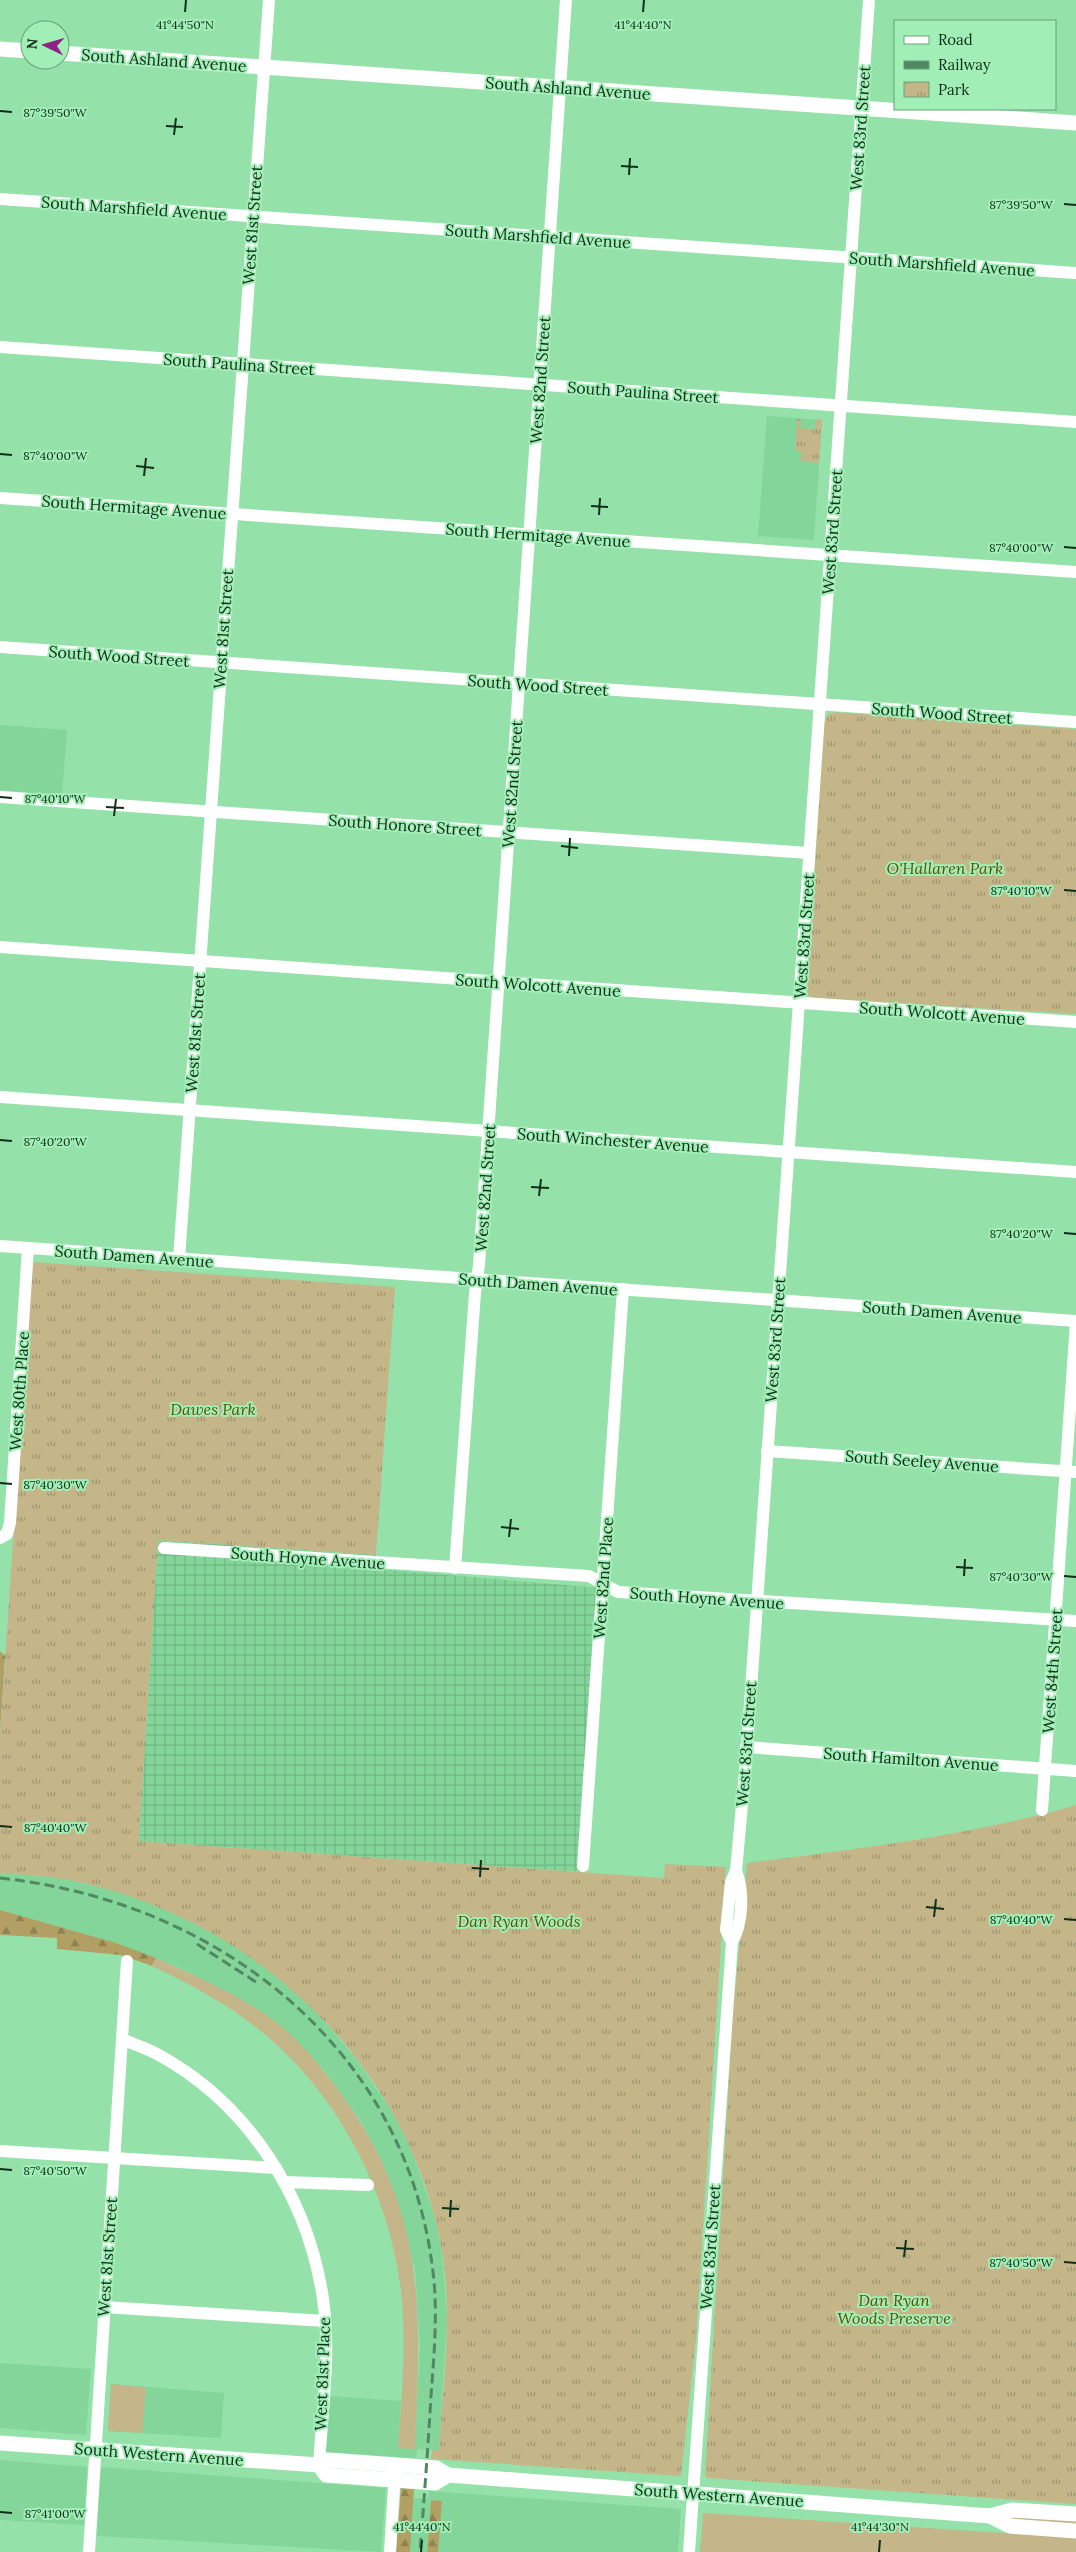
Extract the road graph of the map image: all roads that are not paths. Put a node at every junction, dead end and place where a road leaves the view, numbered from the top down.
1 (268, 0) edge
2 (566, 0) edge
3 (869, 0) edge
4 (0, 49) edge
5 (20, 50) edge
6 (70, 54) edge
7 (263, 67) junction
8 (561, 87) junction
9 (861, 107) junction
10 (894, 109) edge
11 (904, 110) edge
12 (1076, 122) edge
13 (0, 199) edge
14 (253, 217) junction
15 (550, 236) junction
16 (851, 257) junction
17 (1076, 273) edge
18 (0, 347) edge
19 (242, 364) junction
20 (540, 385) junction
21 (841, 406) junction
22 (1076, 422) edge
23 (0, 498) edge
24 (232, 514) junction
25 (530, 534) junction
26 (830, 555) junction
27 (1076, 572) edge
28 (0, 647) edge
29 (221, 663) junction
30 (519, 684) junction
31 (820, 704) junction
32 (1076, 722) edge
33 (0, 796) edge
34 (210, 812) junction
35 (509, 832) junction
36 (809, 853) junction
37 (0, 947) edge
38 (200, 961) junction
39 (499, 982) junction
40 (799, 1004) junction
41 (1076, 1022) edge
42 (0, 1097) edge
43 (189, 1110) junction
44 (488, 1131) junction
45 (788, 1152) junction
46 (1076, 1172) edge
47 (0, 1246) edge
48 (28, 1248) junction
49 (179, 1259) junction
50 (476, 1279) junction
51 (623, 1289) junction
52 (778, 1300) junction
53 (1076, 1322) edge
54 (767, 1451) junction
55 (1071, 1472) edge
56 (3, 1536) edge
57 (164, 1548) dead end
58 (455, 1568) junction
59 (602, 1585) junction
60 (757, 1601) junction
61 (1055, 1619) junction
62 (1076, 1621) edge
63 (746, 1747) junction
64 (1045, 1768) junction
65 (1076, 1771) edge
66 (1042, 1810) dead end
67 (583, 1866) dead end
68 (127, 1961) dead end
69 (122, 2040) junction
70 (0, 2151) edge
71 (114, 2159) junction
72 (276, 2168) junction
73 (285, 2182) junction
74 (368, 2185) dead end
75 (104, 2307) junction
76 (325, 2321) junction
77 (0, 2443) edge
78 (94, 2450) junction
79 (319, 2465) junction
80 (395, 2473) junction
81 (694, 2493) junction
82 (1076, 2514) edge
83 (990, 2516) junction
84 (1076, 2530) edge
85 (89, 2552) edge
86 (390, 2552) edge
87 (689, 2552) edge

1 - 7 street, West 81st Street
2 - 8 street, West 82nd Street
3 - 9 street, West 83rd Street
4 - 5 main road
6 - 7 main road, South Ashland Avenue
7 - 8 main road, South Ashland Avenue
7 - 14 street, West 81st Street
8 - 9 main road, South Ashland Avenue
8 - 15 street, West 82nd Street
9 - 10 main road, South Ashland Avenue
9 - 16 street, West 83rd Street
11 - 12 main road, South Ashland Avenue
13 - 14 street, South Marshfield Avenue
14 - 15 street, South Marshfield Avenue
14 - 19 street, West 81st Street
15 - 16 street, South Marshfield Avenue
15 - 20 street, West 82nd Street
16 - 17 street, South Marshfield Avenue
16 - 21 street, West 83rd Street
18 - 19 street, South Paulina Street
19 - 20 street, South Paulina Street
19 - 24 street, West 81st Street
20 - 21 street, South Paulina Street
20 - 25 street, West 82nd Street
21 - 22 street, South Paulina Street
21 - 26 street, West 83rd Street
23 - 24 street, South Hermitage Avenue
24 - 25 street, South Hermitage Avenue
24 - 29 street, West 81st Street
25 - 26 street, South Hermitage Avenue
25 - 30 street, West 82nd Street
26 - 27 street, South Hermitage Avenue
26 - 31 street, West 83rd Street
28 - 29 street, South Wood Street
29 - 30 street, South Wood Street
29 - 34 street, West 81st Street
30 - 31 street, South Wood Street
30 - 35 street, West 82nd Street
31 - 32 street, South Wood Street
31 - 36 street, West 83rd Street
33 - 34 street, South Honore Street
34 - 35 street, South Honore Street
34 - 38 street, West 81st Street
35 - 36 street, South Honore Street
35 - 39 street, West 82nd Street
36 - 40 street, West 83rd Street
37 - 38 street, South Wolcott Avenue
38 - 39 street, South Wolcott Avenue
38 - 43 street, West 81st Street
39 - 40 street, South Wolcott Avenue
39 - 44 street, West 82nd Street
40 - 41 street, South Wolcott Avenue
40 - 45 street, West 83rd Street
42 - 43 street, South Winchester Avenue
43 - 44 street, South Winchester Avenue
43 - 49 street, West 81st Street
44 - 45 street, South Winchester Avenue
44 - 50 street, West 82nd Street
45 - 46 street, South Winchester Avenue
45 - 52 street, West 83rd Street
47 - 48 street, South Damen Avenue
48 - 49 street, South Damen Avenue
48 - 56 street, West 80th Place
49 - 50 street, South Damen Avenue
50 - 51 street, South Damen Avenue
50 - 58 street, West 82nd Street
51 - 52 street, South Damen Avenue
51 - 59 street, West 82nd Place
52 - 53 street, South Damen Avenue
52 - 54 street, West 83rd Street
53 - 55 street, West 84th Street
54 - 55 street, South Seeley Avenue
54 - 60 street, West 83rd Street
55 - 61 street, West 84th Street
57 - 58 street, South Hoyne Avenue
58 - 59 street, South Hoyne Avenue
59 - 60 street, South Hoyne Avenue
59 - 67 street, West 82nd Place
60 - 61 street, South Hoyne Avenue
60 - 63 street, West 83rd Street
61 - 62 street, South Hoyne Avenue
61 - 64 street, West 84th Street
63 - 64 street, South Hamilton Avenue
63 - 81 street, West 83rd Street
64 - 65 street, South Hamilton Avenue
64 - 66 street, West 84th Street
68 - 69 street, West 81st Street
69 - 71 street, West 81st Street
69 - 72 street, West 81st Place
70 - 71 street
71 - 72 street
71 - 75 street, West 81st Street
72 - 73 street, West 81st Place
73 - 74 street
73 - 76 street, West 81st Place
75 - 76 street
75 - 78 street, West 81st Street
76 - 79 street, West 81st Place
77 - 78 main road, South Western Avenue
78 - 79 main road, South Western Avenue
78 - 85 street, West 81st Street
79 - 80 main road, South Western Avenue
80 - 81 main road, South Western Avenue
80 - 86 street
81 - 83 main road, South Western Avenue
81 - 87 street, West 83rd Street
82 - 83 main road, South Western Avenue
83 - 84 main road, South Western Avenue

